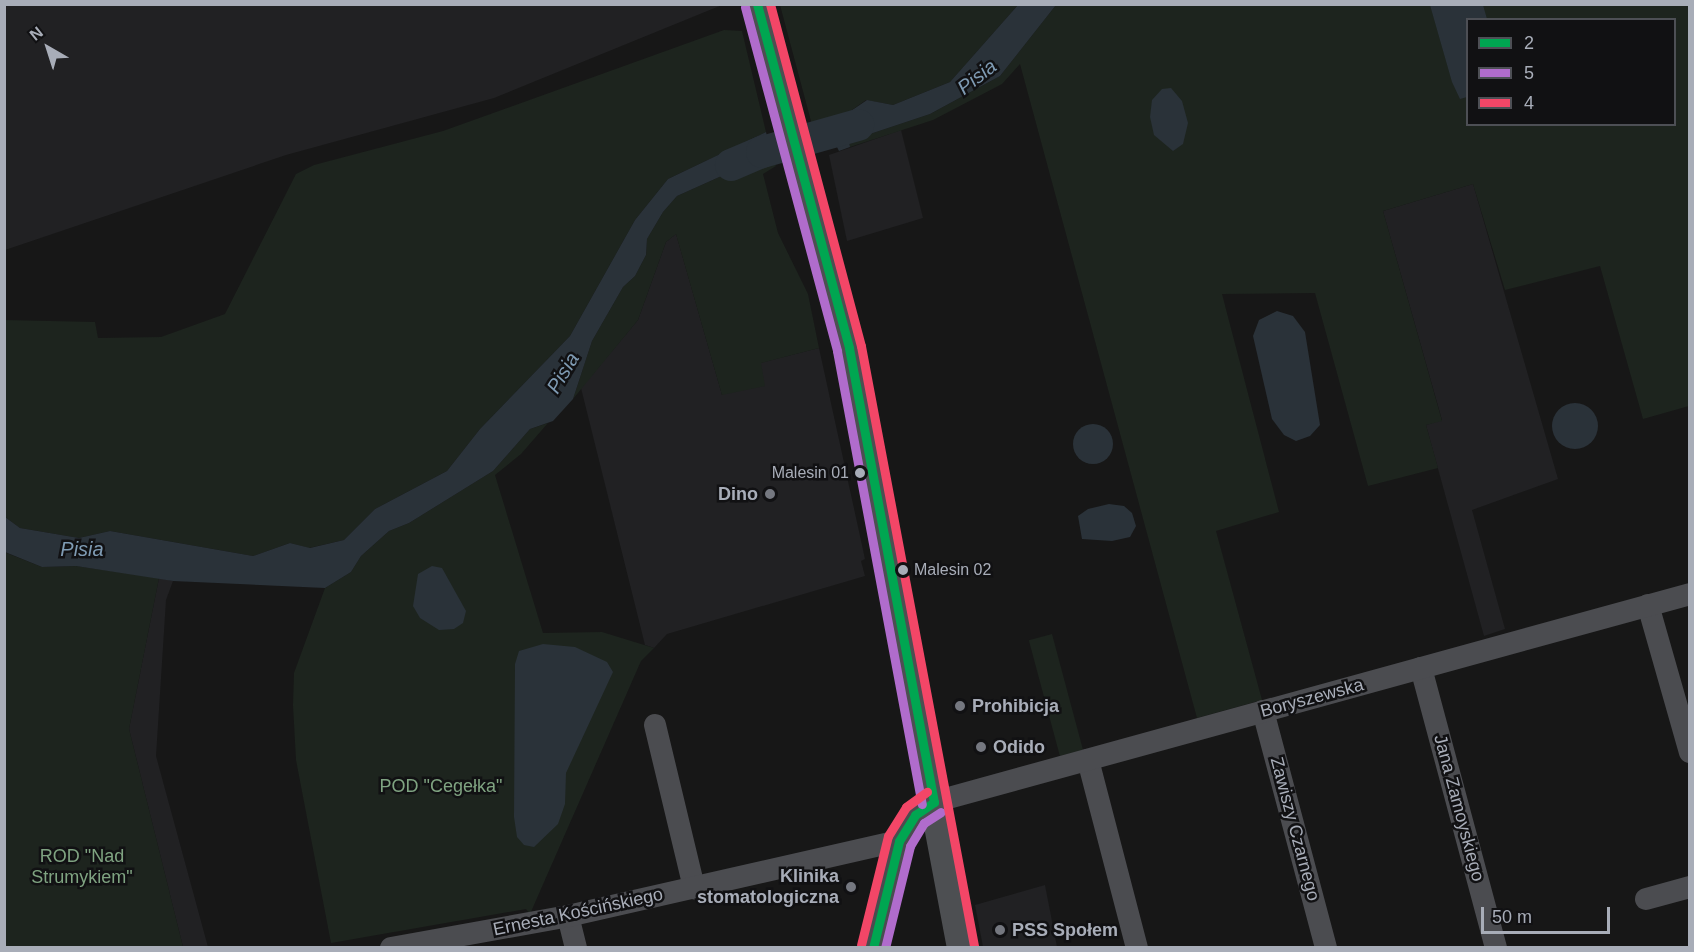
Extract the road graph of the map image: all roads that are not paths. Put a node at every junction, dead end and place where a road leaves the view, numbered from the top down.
1 (757, 4) edge
2 (1689, 594) edge
3 (1648, 605) junction
4 (1421, 668) junction
5 (1263, 711) junction
6 (655, 725) dead end
7 (1689, 752) edge
8 (1088, 760) junction
9 (934, 802) junction
10 (899, 841) junction
11 (1689, 887) edge
12 (694, 888) junction
13 (1646, 898) dead end
14 (568, 916) junction
15 (391, 948) edge
16 (576, 948) edge
17 (873, 948) edge
18 (962, 948) edge
19 (1137, 948) edge
20 (1326, 948) edge
21 (1496, 948) edge

1 - 9 main road
2 - 3 street, Boryszewska
3 - 4 street, Boryszewska
3 - 7 street
4 - 5 street, Boryszewska
4 - 21 street, Jana Zamoyskiego
5 - 8 street, Boryszewska
5 - 20 street, Zawiszy Czarnego
6 - 12 street
8 - 9 street, Boryszewska
8 - 19 street
9 - 10 street
9 - 18 main road
10 - 12 street, Ernesta Kościńskiego
10 - 17 street
11 - 13 street
12 - 14 street, Ernesta Kościńskiego
14 - 15 street, Ernesta Kościńskiego
14 - 16 street

